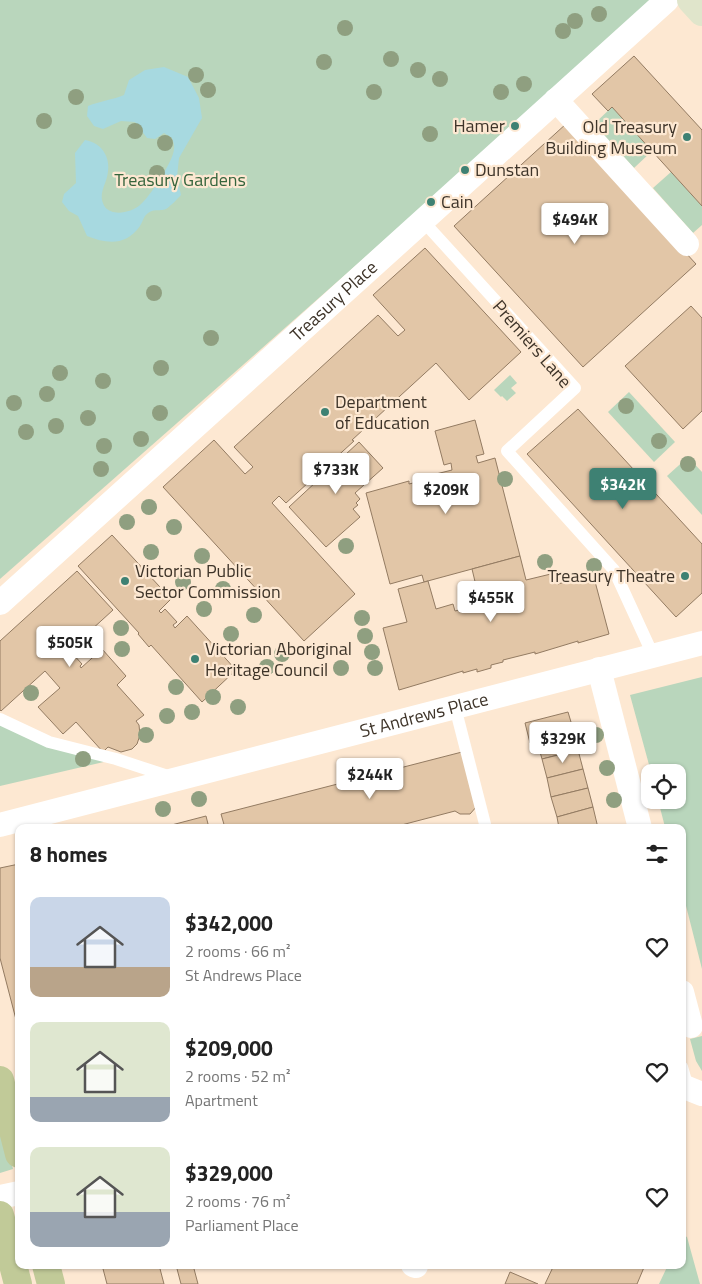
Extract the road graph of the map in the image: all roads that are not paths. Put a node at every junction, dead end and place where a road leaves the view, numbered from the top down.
1 (667, 0) edge
2 (691, 0) edge
3 (702, 12) edge
4 (556, 100) junction
5 (422, 220) junction
6 (687, 244) dead end
7 (0, 603) edge
8 (702, 643) edge
9 (653, 656) junction
10 (599, 670) junction
11 (455, 707) junction
12 (0, 719) edge
13 (178, 779) junction
14 (485, 824) edge
15 (639, 824) edge
16 (0, 825) edge
17 (686, 1006) edge
18 (692, 1026) edge
19 (0, 1080) edge
20 (15, 1138) edge
21 (15, 1194) edge
22 (0, 1197) edge
23 (8, 1230) edge
24 (15, 1268) edge
25 (15, 1269) edge
26 (47, 1269) edge
27 (18, 1284) edge
28 (51, 1284) edge

1 - 4 street, Treasury Place
2 - 3 street
4 - 5 street, Treasury Place
4 - 6 street
5 - 7 street, Treasury Place
5 - 9 lane, Premiers Lane
8 - 9 street, St Andrews Place
9 - 10 street, St Andrews Place
10 - 11 street, St Andrews Place
10 - 15 street
11 - 13 street, St Andrews Place
11 - 14 lane
12 - 13 lane
13 - 16 street, St Andrews Place
17 - 18 street
19 - 20 main road
21 - 22 street
23 - 24 main road
25 - 27 main road
26 - 28 main road

